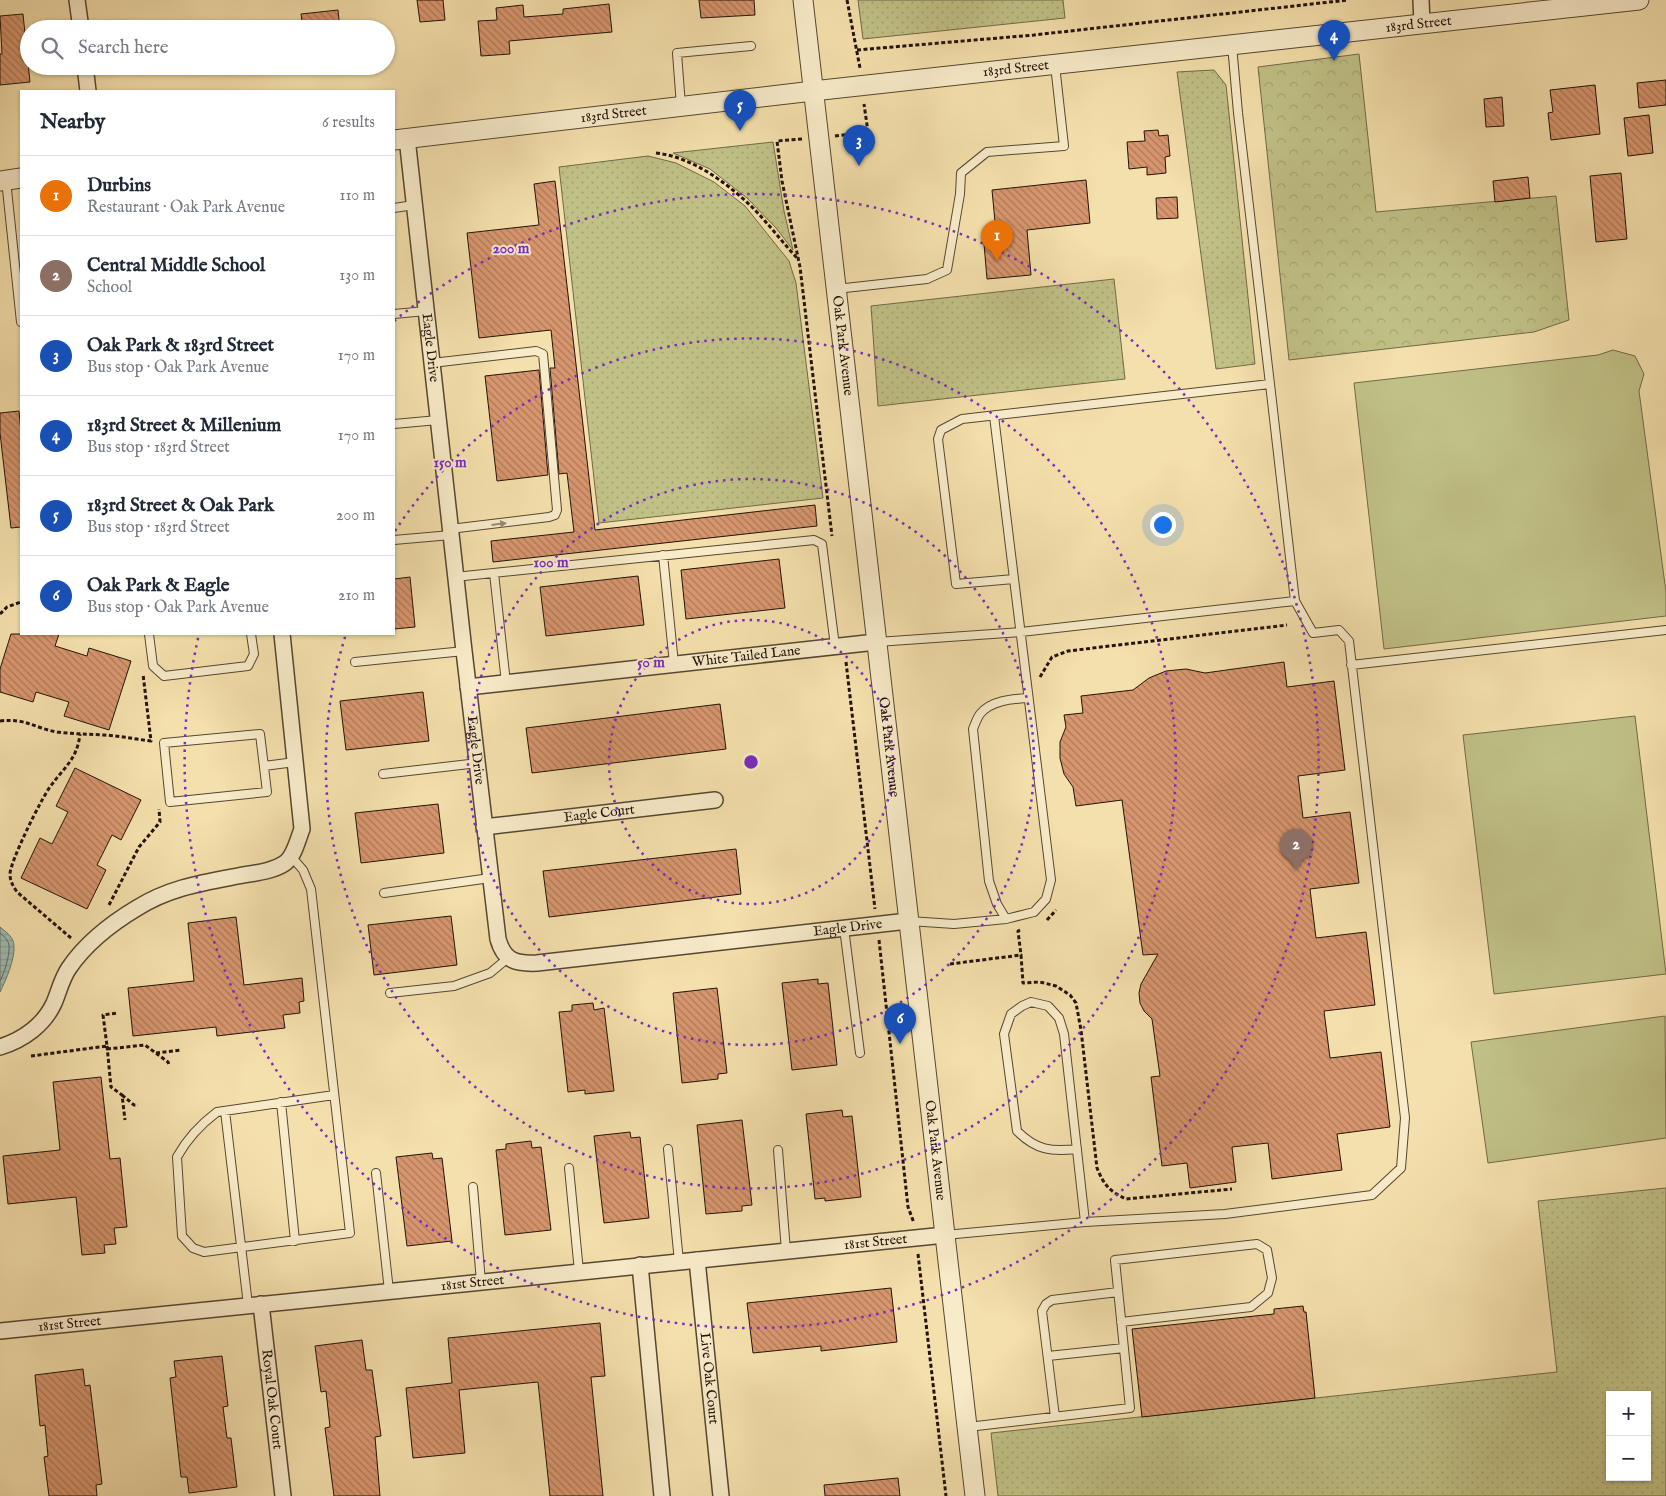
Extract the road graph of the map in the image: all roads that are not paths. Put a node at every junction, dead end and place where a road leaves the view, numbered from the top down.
1 (77, 0) edge
2 (803, 0) edge
3 (1421, 0) edge
4 (1639, 0) edge
5 (80, 20) edge
6 (1422, 24) junction
7 (750, 46) dead end
8 (1232, 46) junction
9 (1055, 65) junction
10 (86, 75) edge
11 (88, 90) edge
12 (813, 91) junction
13 (681, 106) junction
14 (400, 139) edge
15 (9, 180) edge
16 (414, 206) junction
17 (395, 208) edge
18 (836, 289) junction
19 (20, 310) edge
20 (426, 311) junction
21 (395, 314) edge
22 (432, 363) junction
23 (1270, 384) junction
24 (994, 416) junction
25 (438, 420) junction
26 (395, 424) edge
27 (450, 532) junction
28 (395, 540) edge
29 (663, 555) junction
30 (494, 573) junction
31 (456, 577) junction
32 (1014, 579) junction
33 (1295, 601) junction
34 (1666, 630) edge
35 (1020, 632) junction
36 (149, 635) edge
37 (251, 635) edge
38 (282, 635) edge
39 (876, 642) junction
40 (840, 646) junction
41 (464, 652) junction
42 (355, 662) dead end
43 (674, 664) junction
44 (1352, 665) junction
45 (506, 683) junction
46 (468, 687) junction
47 (1028, 698) junction
48 (295, 762) junction
49 (478, 763) junction
50 (264, 766) junction
51 (383, 774) dead end
52 (715, 800) dead end
53 (484, 827) junction
54 (290, 855) junction
55 (490, 878) junction
56 (384, 893) dead end
57 (1006, 919) junction
58 (908, 921) junction
59 (844, 928) junction
60 (508, 958) junction
61 (390, 993) dead end
62 (0, 1047) edge
63 (860, 1053) dead end
64 (334, 1095) junction
65 (281, 1102) junction
66 (225, 1111) junction
67 (668, 1149) dead end
68 (1077, 1149) junction
69 (778, 1150) dead end
70 (569, 1168) dead end
71 (376, 1173) dead end
72 (473, 1186) dead end
73 (1086, 1222) junction
74 (945, 1235) junction
75 (295, 1241) junction
76 (241, 1248) junction
77 (786, 1251) junction
78 (697, 1260) junction
79 (680, 1262) junction
80 (640, 1265) junction
81 (579, 1272) junction
82 (481, 1282) junction
83 (389, 1291) junction
84 (1118, 1292) junction
85 (254, 1304) junction
86 (1121, 1322) junction
87 (0, 1331) edge
88 (1124, 1348) junction
89 (1048, 1356) junction
90 (1055, 1417) junction
91 (967, 1427) junction
92 (284, 1496) edge
93 (662, 1496) edge
94 (721, 1496) edge
95 (975, 1496) edge

1 - 5 street
2 - 12 street, Oak Park Avenue
3 - 6 street
4 - 6 street, 183rd Street
6 - 8 street, 183rd Street
7 - 13 lane
8 - 9 street, 183rd Street
8 - 23 lane
9 - 12 street, 183rd Street
9 - 18 lane
10 - 11 street
12 - 13 street, 183rd Street
12 - 18 street, Oak Park Avenue
13 - 14 street, 183rd Street
14 - 16 street, Eagle Drive
15 - 19 lane
16 - 17 lane
16 - 20 street, Eagle Drive
18 - 39 street, Oak Park Avenue
20 - 21 lane
20 - 22 street, Eagle Drive
22 - 25 street, Eagle Drive
27 -> 22 lane
23 - 24 lane
23 - 33 lane
24 - 32 lane
24 - 32 lane
25 - 26 lane
25 - 27 street, Eagle Drive
27 - 28 lane
27 - 31 street, Eagle Drive
29 - 30 lane
29 - 40 lane
29 - 43 lane
30 - 31 lane
30 - 45 lane
31 - 41 street, Eagle Drive
32 - 35 lane
33 - 35 lane
33 - 44 lane
34 - 44 lane
35 - 39 lane
35 - 47 lane
36 - 37 lane
38 - 48 street
39 - 40 street, White Tailed Lane
39 - 58 street, Oak Park Avenue
40 - 43 street, White Tailed Lane
41 - 42 lane
41 - 46 street, Eagle Drive
43 - 45 street, White Tailed Lane
44 - 73 lane
45 - 46 street, White Tailed Lane
46 - 49 street, Eagle Drive
47 - 57 lane
47 - 57 lane
48 - 50 lane
48 - 54 street
49 - 51 lane
49 - 53 street, Eagle Drive
50 - 50 lane
52 - 53 street, Eagle Court
53 - 55 street, Eagle Drive
54 - 62 street
54 - 64 lane
55 - 56 lane
55 - 60 street, Eagle Drive
57 - 58 lane
58 - 59 street, Eagle Drive
58 - 74 street, Oak Park Avenue
59 - 60 street, Eagle Drive
59 - 63 lane
60 - 61 lane
64 - 65 lane
64 - 75 lane
65 - 66 lane
65 - 75 lane
66 - 76 lane
66 - 76 lane
67 - 79 lane
68 - 68 lane
68 - 73 lane
69 - 77 lane
70 - 81 lane
71 - 83 lane
72 - 82 lane
73 - 74 lane
74 - 77 street, 181st Street
74 - 91 street, Oak Park Avenue
75 - 76 lane
76 - 85 lane
77 - 78 street, 181st Street
78 - 79 street, 181st Street
78 - 94 street, Live Oak Court
79 - 80 street, 181st Street
80 - 81 street, 181st Street
80 - 93 street
81 - 82 street, 181st Street
82 - 83 street, 181st Street
83 - 85 street, 181st Street
84 - 86 lane
84 - 86 lane
84 - 89 lane
85 - 87 street, 181st Street
85 - 92 street, Royal Oak Court
86 - 88 lane
88 - 89 lane
88 - 90 lane
89 - 90 lane
90 - 91 lane
91 - 95 street, Oak Park Avenue

